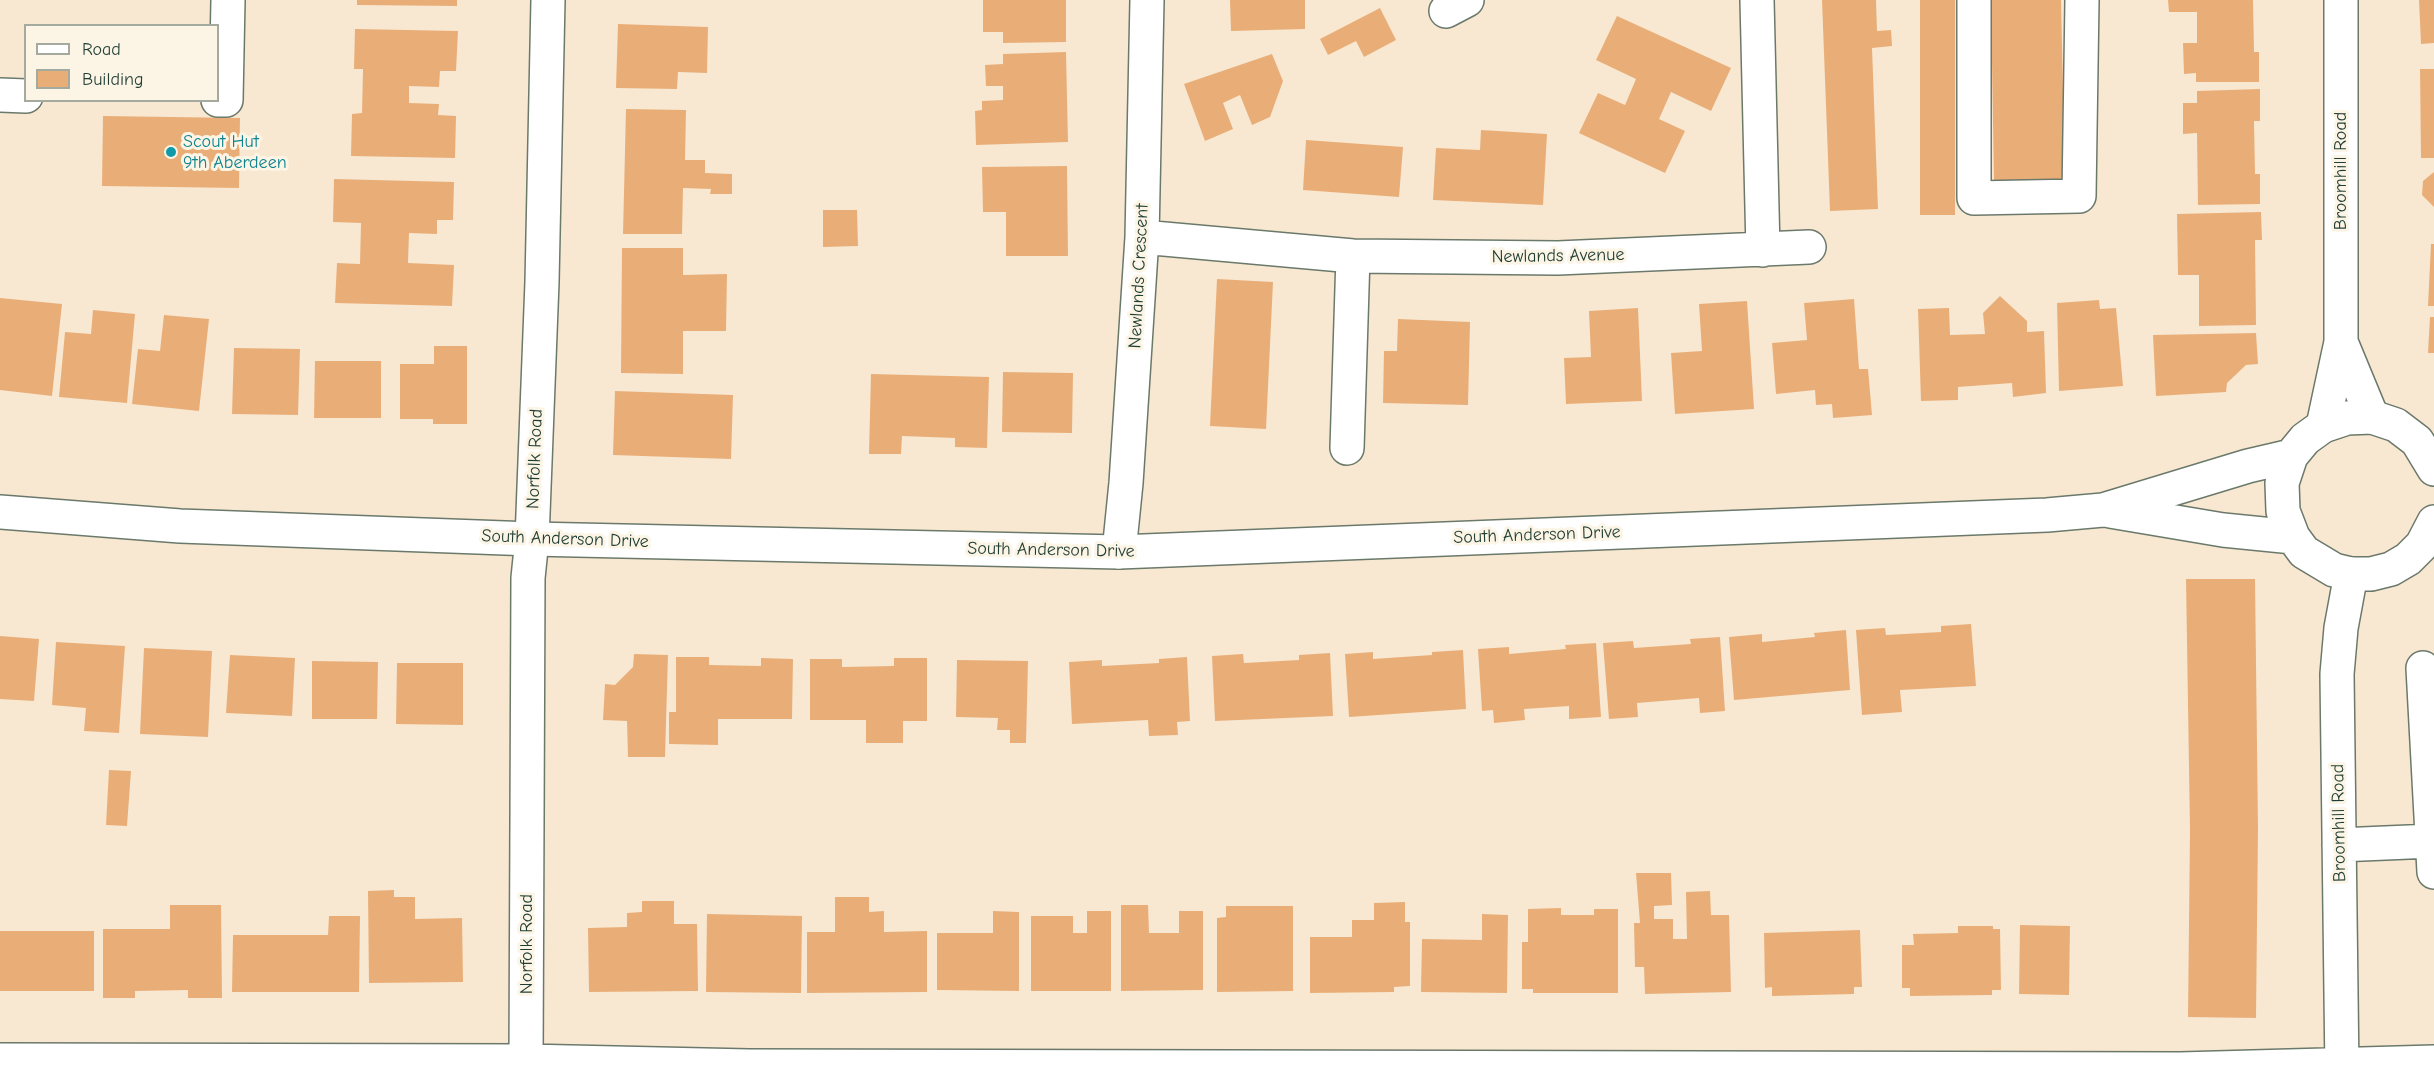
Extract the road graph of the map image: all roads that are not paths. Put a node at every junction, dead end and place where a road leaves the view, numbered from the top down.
1 (228, 0) edge
2 (548, 0) edge
3 (1147, 0) edge
4 (1757, 0) edge
5 (1974, 0) edge
6 (2082, 0) edge
7 (2341, 0) edge
8 (0, 95) edge
9 (24, 96) edge
10 (219, 100) edge
11 (1143, 237) junction
12 (1809, 247) dead end
13 (1763, 250) junction
14 (1353, 256) junction
15 (2341, 342) junction
16 (2372, 417) junction
17 (2323, 426) junction
18 (2426, 442) edge
19 (1347, 448) dead end
20 (2291, 456) junction
21 (2434, 469) edge
22 (2103, 510) junction
23 (0, 512) edge
24 (2430, 536) edge
25 (2293, 537) junction
26 (532, 539) junction
27 (1119, 552) junction
28 (2351, 574) junction
29 (2423, 668) dead end
30 (2339, 845) junction
31 (2433, 856) edge
32 (0, 1060) edge
33 (526, 1061) junction
34 (2434, 1062) edge
35 (2342, 1069) edge
36 (1011, 1070) edge

1 - 10 street
2 - 26 street, Norfolk Road
3 - 11 street, Newlands Crescent
4 - 13 street
5 - 6 street
7 - 15 street, Broomhill Road
8 - 9 street
11 - 14 street, Newlands Avenue
11 - 27 street, Newlands Crescent
12 - 13 street, Newlands Avenue
13 - 14 street, Newlands Avenue
14 - 19 street
15 - 16 street, Broomhill Road
15 - 17 street, Broomhill Road
16 - 17 street
16 - 18 street
17 - 20 street
18 - 21 street
20 - 22 street
20 - 25 street
22 - 25 street
22 - 27 street, South Anderson Drive
23 - 26 street, South Anderson Drive
24 - 28 street
25 - 28 street
26 - 27 street, South Anderson Drive
26 - 33 street, Norfolk Road
28 - 30 street, Broomhill Road
29 - 31 street
30 - 31 street
30 - 35 street, Broomhill Road
32 - 33 street
33 - 36 street
34 - 35 street
35 - 36 street

